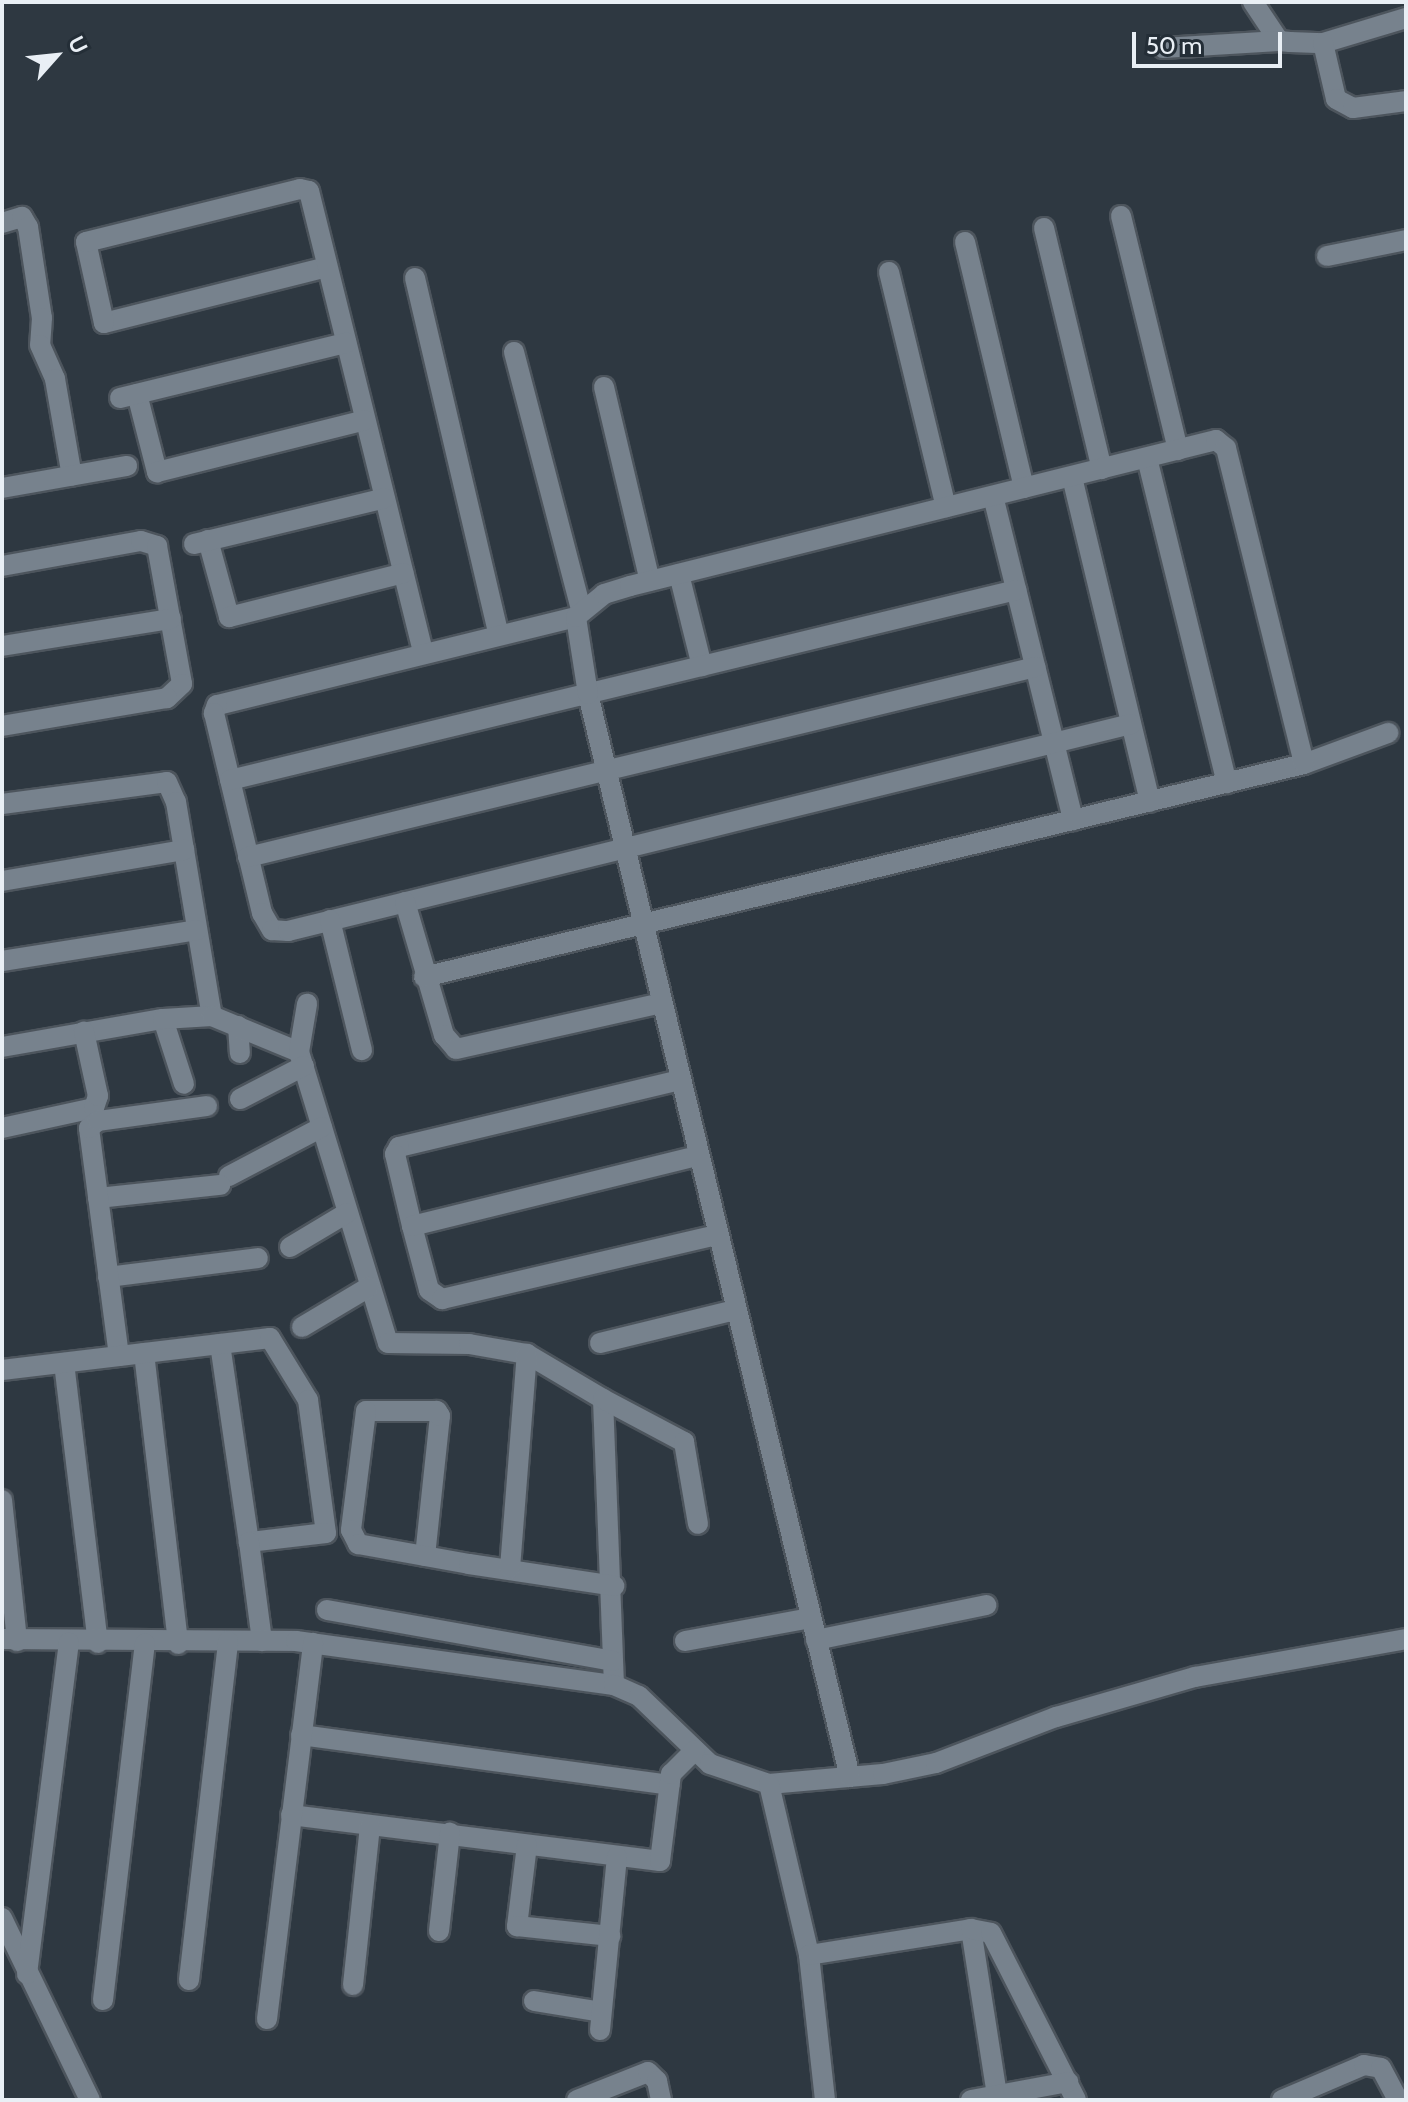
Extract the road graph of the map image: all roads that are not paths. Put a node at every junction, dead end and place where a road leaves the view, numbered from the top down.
1 (1253, 2) edge
2 (1406, 18) edge
3 (1279, 41) junction
4 (1323, 43) junction
5 (1163, 48) dead end
6 (1406, 101) edge
7 (1121, 216) dead end
8 (2, 223) edge
9 (1044, 228) dead end
10 (1406, 239) edge
11 (965, 242) dead end
12 (1327, 256) dead end
13 (327, 267) junction
14 (889, 272) dead end
15 (415, 278) dead end
16 (346, 343) junction
17 (514, 352) dead end
18 (604, 387) dead end
19 (365, 420) junction
20 (1178, 450) junction
21 (1147, 458) junction
22 (127, 466) dead end
23 (1102, 469) junction
24 (72, 476) junction
25 (1072, 477) junction
26 (2, 488) edge
27 (1024, 488) junction
28 (993, 496) junction
29 (385, 498) junction
30 (946, 507) junction
31 (2, 566) edge
32 (404, 573) junction
33 (679, 574) junction
34 (650, 581) junction
35 (1016, 590) junction
36 (579, 613) junction
37 (171, 619) junction
38 (498, 632) junction
39 (2, 646) edge
40 (423, 651) junction
41 (702, 666) junction
42 (1035, 667) junction
43 (588, 694) junction
44 (1131, 724) junction
45 (2, 726) edge
46 (1388, 733) dead end
47 (1054, 743) junction
48 (1304, 764) junction
49 (606, 771) junction
50 (230, 780) junction
51 (1227, 783) junction
52 (1150, 802) junction
53 (2, 804) edge
54 (1073, 820) junction
55 (625, 848) junction
56 (184, 850) junction
57 (248, 857) junction
58 (2, 881) edge
59 (405, 902) junction
60 (330, 920) junction
61 (643, 924) junction
62 (197, 930) junction
63 (2, 961) edge
64 (424, 977) junction
65 (662, 1003) junction
66 (307, 1004) dead end
67 (212, 1016) junction
68 (163, 1019) junction
69 (238, 1026) junction
70 (84, 1032) junction
71 (2, 1047) edge
72 (362, 1050) dead end
73 (240, 1053) dead end
74 (302, 1059) junction
75 (680, 1080) junction
76 (184, 1084) dead end
77 (240, 1099) dead end
78 (207, 1106) dead end
79 (322, 1127) junction
80 (2, 1128) edge
81 (698, 1156) junction
82 (98, 1198) junction
83 (347, 1213) junction
84 (412, 1226) junction
85 (717, 1235) junction
86 (290, 1247) dead end
87 (258, 1258) dead end
88 (108, 1277) junction
89 (369, 1287) junction
90 (735, 1310) junction
91 (302, 1327) dead end
92 (600, 1343) dead end
93 (220, 1344) junction
94 (144, 1353) junction
95 (527, 1354) junction
96 (119, 1356) junction
97 (64, 1363) junction
98 (2, 1370) edge
99 (603, 1399) junction
100 (2, 1500) edge
101 (698, 1524) dead end
102 (249, 1542) junction
103 (425, 1556) junction
104 (510, 1568) junction
105 (614, 1586) junction
106 (986, 1605) dead end
107 (327, 1610) dead end
108 (810, 1618) junction
109 (1406, 1639) edge
110 (10, 1640) edge
111 (816, 1640) junction
112 (228, 1641) junction
113 (262, 1641) junction
114 (685, 1641) dead end
115 (69, 1643) junction
116 (98, 1643) junction
117 (145, 1643) junction
118 (313, 1643) junction
119 (178, 1644) junction
120 (612, 1661) junction
121 (614, 1685) junction
122 (301, 1735) junction
123 (695, 1750) junction
124 (850, 1777) junction
125 (769, 1784) junction
126 (670, 1785) junction
127 (291, 1815) junction
128 (370, 1826) junction
129 (450, 1833) junction
130 (527, 1845) junction
131 (617, 1857) junction
132 (2, 1918) edge
133 (971, 1929) junction
134 (439, 1931) dead end
135 (610, 1936) junction
136 (809, 1955) junction
137 (27, 1974) junction
138 (189, 1980) dead end
139 (353, 1985) dead end
140 (103, 2000) dead end
141 (534, 2001) dead end
142 (267, 2019) dead end
143 (1072, 2091) edge
144 (997, 2095) junction
145 (90, 2100) edge
146 (577, 2100) edge
147 (661, 2100) edge
148 (825, 2100) edge
149 (971, 2100) edge
150 (1282, 2100) edge
151 (1398, 2100) edge

1 - 3 street
2 - 4 street
3 - 4 street
3 - 5 street
4 - 6 street
7 - 20 street
8 - 24 street
9 - 23 street
10 - 12 street
11 - 27 street
13 - 13 street
13 - 16 street
14 - 30 street
15 - 38 street
16 - 19 street
16 - 19 street
17 - 36 street
18 - 34 street
19 - 29 street
20 - 21 street
20 - 48 street
21 - 23 street
21 - 51 street
22 - 24 street
23 - 25 street
24 - 26 street
25 - 27 street
25 - 44 street
27 - 28 street
28 - 30 street
28 - 35 street
29 - 32 street
29 - 32 street
30 - 33 street
31 - 37 street
32 - 40 street
33 - 34 street
33 - 41 street
34 - 36 street
35 - 41 street
35 - 42 street
36 - 38 street
36 - 43 street
37 - 39 street
37 - 45 street
38 - 40 street
40 - 50 street
41 - 43 street
42 - 47 street
42 - 49 street
43 - 49 street
43 - 50 street
44 - 47 street
44 - 52 street
46 - 48 street
47 - 54 street
47 - 55 street
48 - 51 street
49 - 55 street
49 - 57 street
50 - 57 street
51 - 52 street
52 - 54 street
53 - 56 street
54 - 61 street
55 - 59 street
55 - 61 street
56 - 58 street
56 - 62 street
57 - 60 street
59 - 60 street
59 - 64 street
60 - 72 street
61 - 64 street
61 - 65 street
62 - 63 street
62 - 67 street
64 - 65 street
65 - 75 street
66 - 74 street
67 - 68 street
67 - 69 street
68 - 70 street
68 - 76 street
69 - 73 street
69 - 74 street
70 - 71 street
70 - 80 street
74 - 77 street
74 - 79 street
75 - 81 street
75 - 84 street
78 - 82 street
79 - 82 street
79 - 83 street
81 - 84 street
81 - 85 street
82 - 88 street
83 - 86 street
83 - 89 street
84 - 85 street
85 - 90 street
87 - 88 street
88 - 96 street
89 - 91 street
89 - 95 street
90 - 92 street
90 - 108 street
93 - 94 street
93 - 102 street
93 - 102 street
94 - 96 street
94 - 119 street
95 - 99 street
95 - 104 street
96 - 97 street
97 - 98 street
97 - 116 street
99 - 101 street
99 - 105 street
100 - 110 street
102 - 113 street
103 - 103 street
103 - 104 street
104 - 105 street
105 - 120 street
106 - 111 street
107 - 120 street
108 - 111 street
108 - 114 street
109 - 124 street
110 - 115 street
111 - 124 street
112 - 113 street
112 - 119 street
112 - 138 street
113 - 118 street
115 - 116 street
115 - 137 street
116 - 117 street
117 - 119 street
117 - 140 street
118 - 121 street
118 - 122 street
120 - 121 street
121 - 123 street
122 - 126 street
122 - 127 street
123 - 125 street
123 - 126 street
124 - 125 street
125 - 136 street
126 - 131 street
127 - 128 street
127 - 142 street
128 - 129 street
128 - 139 street
129 - 130 street
129 - 134 street
130 - 131 street
130 - 135 street
131 - 135 street
132 - 137 street
133 - 136 street
133 - 143 street
133 - 144 street
135 - 141 street
136 - 148 street
137 - 145 street
143 - 144 street
144 - 149 street
146 - 147 street
150 - 151 street

